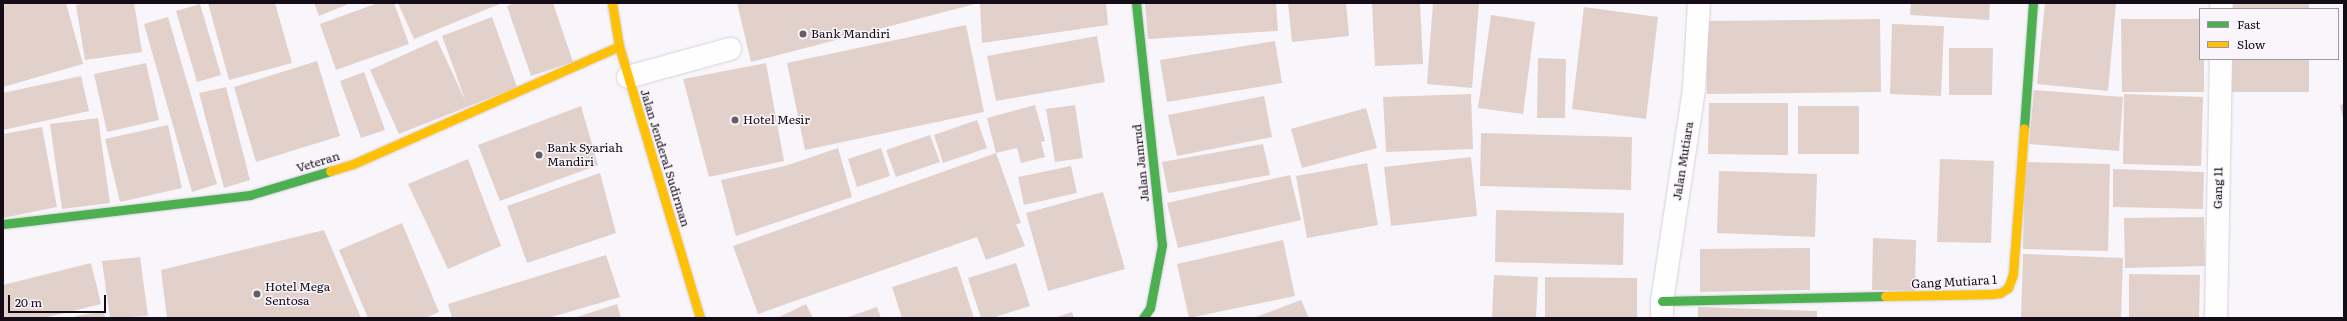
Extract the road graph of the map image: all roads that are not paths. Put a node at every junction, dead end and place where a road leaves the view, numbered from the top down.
1 (612, 3) edge
2 (1136, 3) edge
3 (1699, 3) edge
4 (2033, 3) edge
5 (619, 46) junction
6 (730, 49) dead end
7 (2220, 60) edge
8 (628, 77) junction
9 (3, 224) edge
10 (1662, 310) edge
11 (700, 318) edge
12 (1143, 318) edge
13 (2216, 318) edge

1 - 5 street, Jalan Jenderal Sudirman
2 - 12 street, Jalan Jamrud
3 - 10 street, Jalan Mutiara
4 - 10 street, Gang Mutiara 1
5 - 8 street, Jalan Jenderal Sudirman
5 - 9 street, Veteran
6 - 8 street
7 - 13 street, Gang 11
8 - 11 street, Jalan Jenderal Sudirman

